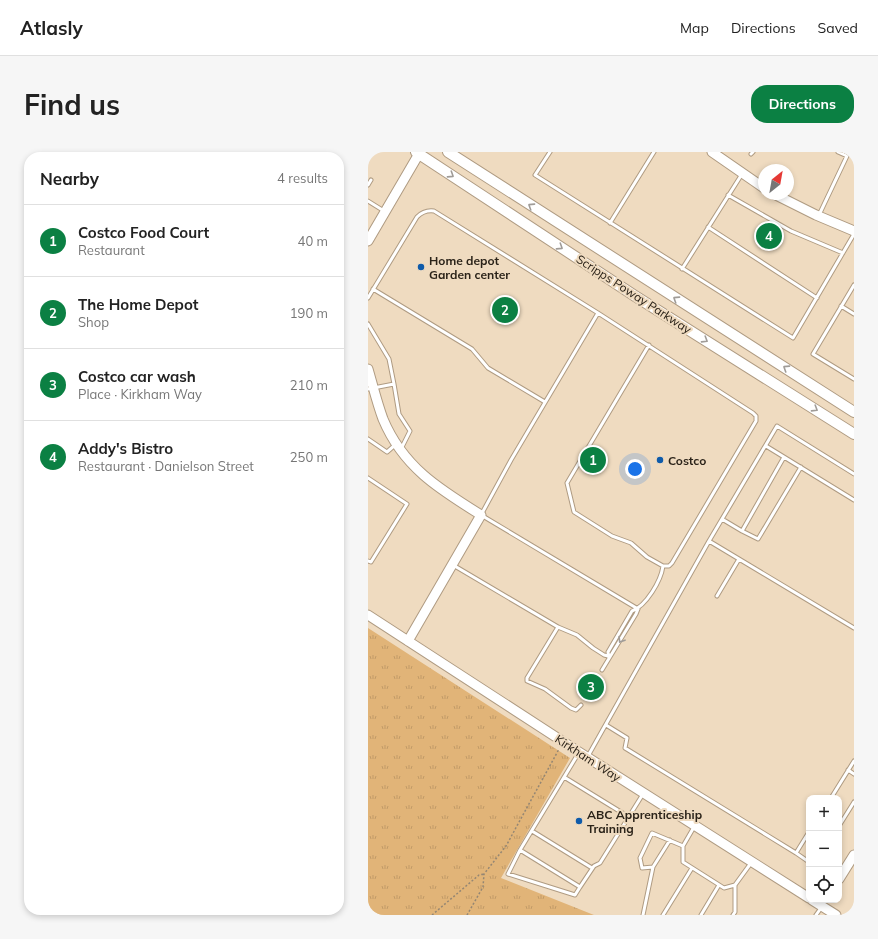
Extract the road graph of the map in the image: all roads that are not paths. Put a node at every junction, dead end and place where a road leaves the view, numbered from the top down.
1 (448, 152) edge
2 (550, 152) edge
3 (654, 152) edge
4 (838, 152) edge
5 (418, 153) edge
6 (714, 153) edge
7 (742, 174) junction
8 (371, 180) dead end
9 (758, 184) edge
10 (368, 185) edge
11 (728, 195) junction
12 (786, 200) edge
13 (368, 201) edge
14 (385, 212) junction
15 (818, 216) junction
16 (610, 223) junction
17 (708, 228) junction
18 (854, 231) edge
19 (854, 234) edge
20 (368, 241) edge
21 (843, 253) junction
22 (682, 269) junction
23 (854, 285) edge
24 (373, 289) junction
25 (368, 298) edge
26 (817, 298) junction
27 (841, 306) junction
28 (598, 313) junction
29 (854, 314) edge
30 (368, 324) edge
31 (649, 345) junction
32 (368, 370) edge
33 (854, 379) edge
34 (394, 384) junction
35 (371, 388) edge
36 (545, 402) junction
37 (854, 412) edge
38 (854, 434) edge
39 (368, 438) edge
40 (766, 446) junction
41 (398, 447) junction
42 (784, 457) junction
43 (800, 467) junction
44 (854, 474) edge
45 (368, 478) edge
46 (854, 500) edge
47 (481, 515) junction
48 (722, 519) junction
49 (742, 531) junction
50 (709, 541) junction
51 (739, 559) junction
52 (368, 561) edge
53 (452, 565) junction
54 (663, 566) junction
55 (717, 596) dead end
56 (638, 609) junction
57 (368, 615) edge
58 (558, 627) junction
59 (854, 628) edge
60 (408, 641) junction
61 (609, 657) junction
62 (602, 670) dead end
63 (582, 705) dead end
64 (606, 725) junction
65 (579, 752) junction
66 (588, 758) junction
67 (854, 761) edge
68 (848, 770) junction
69 (854, 774) edge
70 (564, 777) junction
71 (644, 793) junction
72 (833, 795) edge
73 (854, 802) edge
74 (629, 817) junction
75 (842, 821) edge
76 (695, 826) junction
77 (532, 831) junction
78 (806, 837) edge
79 (670, 840) junction
80 (683, 846) junction
81 (520, 850) junction
82 (796, 854) junction
83 (854, 856) edge
84 (806, 860) edge
85 (752, 862) junction
86 (652, 867) junction
87 (592, 868) junction
88 (692, 868) junction
89 (842, 874) edge
90 (719, 885) junction
91 (735, 885) junction
92 (580, 887) junction
93 (806, 896) edge
94 (824, 903) edge
95 (643, 915) edge
96 (663, 915) edge
97 (701, 915) edge
98 (733, 915) edge
99 (816, 915) edge
100 (836, 915) edge

37 -> 1 main road, Scripps Poway Parkway
2 - 16 lane
3 - 16 lane
4 - 15 lane
5 - 14 main road
5 -> 38 main road, Scripps Poway Parkway
6 - 7 main road
7 - 9 main road
7 - 11 lane
8 - 10 lane
11 - 17 lane
11 - 21 lane
12 - 15 main road
13 - 14 lane
14 - 20 main road
15 - 18 main road
16 - 22 lane
17 - 22 lane
17 - 26 lane
19 - 21 lane
21 - 26 lane
22 - 26 lane
23 - 27 lane
24 - 25 lane
24 - 28 lane
24 - 36 lane
27 - 29 lane
27 - 33 lane
28 - 31 lane
28 - 36 lane
30 - 34 lane
31 - 54 lane
31 - 54 lane
32 - 35 main road
34 - 35 lane
34 - 41 lane
35 - 41 main road
36 - 47 lane
39 - 41 lane
40 - 42 lane
40 - 44 lane
40 - 48 lane
41 - 47 main road
42 - 43 lane
42 - 49 lane
43 - 46 lane
43 - 49 lane
45 - 52 lane
47 - 53 main road
47 - 56 lane
48 - 49 lane
48 - 50 lane
50 - 51 lane
50 - 64 lane
51 - 55 lane
51 - 59 lane
53 - 58 lane
53 - 60 main road
54 - 56 lane
56 -> 61 lane
57 - 60 main road, Kirkham Way
58 - 61 lane
58 - 63 lane
60 - 65 main road, Kirkham Way
61 - 62 lane
64 - 66 lane
64 - 82 lane
65 - 66 main road, Kirkham Way
65 - 70 lane
66 - 71 main road, Kirkham Way
67 - 68 lane
68 - 69 lane
68 - 72 lane
70 - 74 lane
70 - 77 lane
71 - 74 lane
71 - 76 main road, Kirkham Way
73 - 75 lane
74 - 87 lane
76 - 80 lane
76 - 85 main road, Kirkham Way
77 - 81 lane
77 - 87 lane
78 - 82 lane
79 - 80 lane
79 - 86 lane
79 - 86 lane
80 - 88 lane
81 - 92 lane
81 - 92 lane
82 - 84 lane
83 - 89 main road
85 - 91 lane
85 - 93 main road, Kirkham Way
86 - 95 lane
87 - 92 lane
88 - 90 lane
88 - 96 lane
90 - 91 lane
90 - 97 lane
91 - 98 lane
94 - 99 lane
94 - 100 main road

